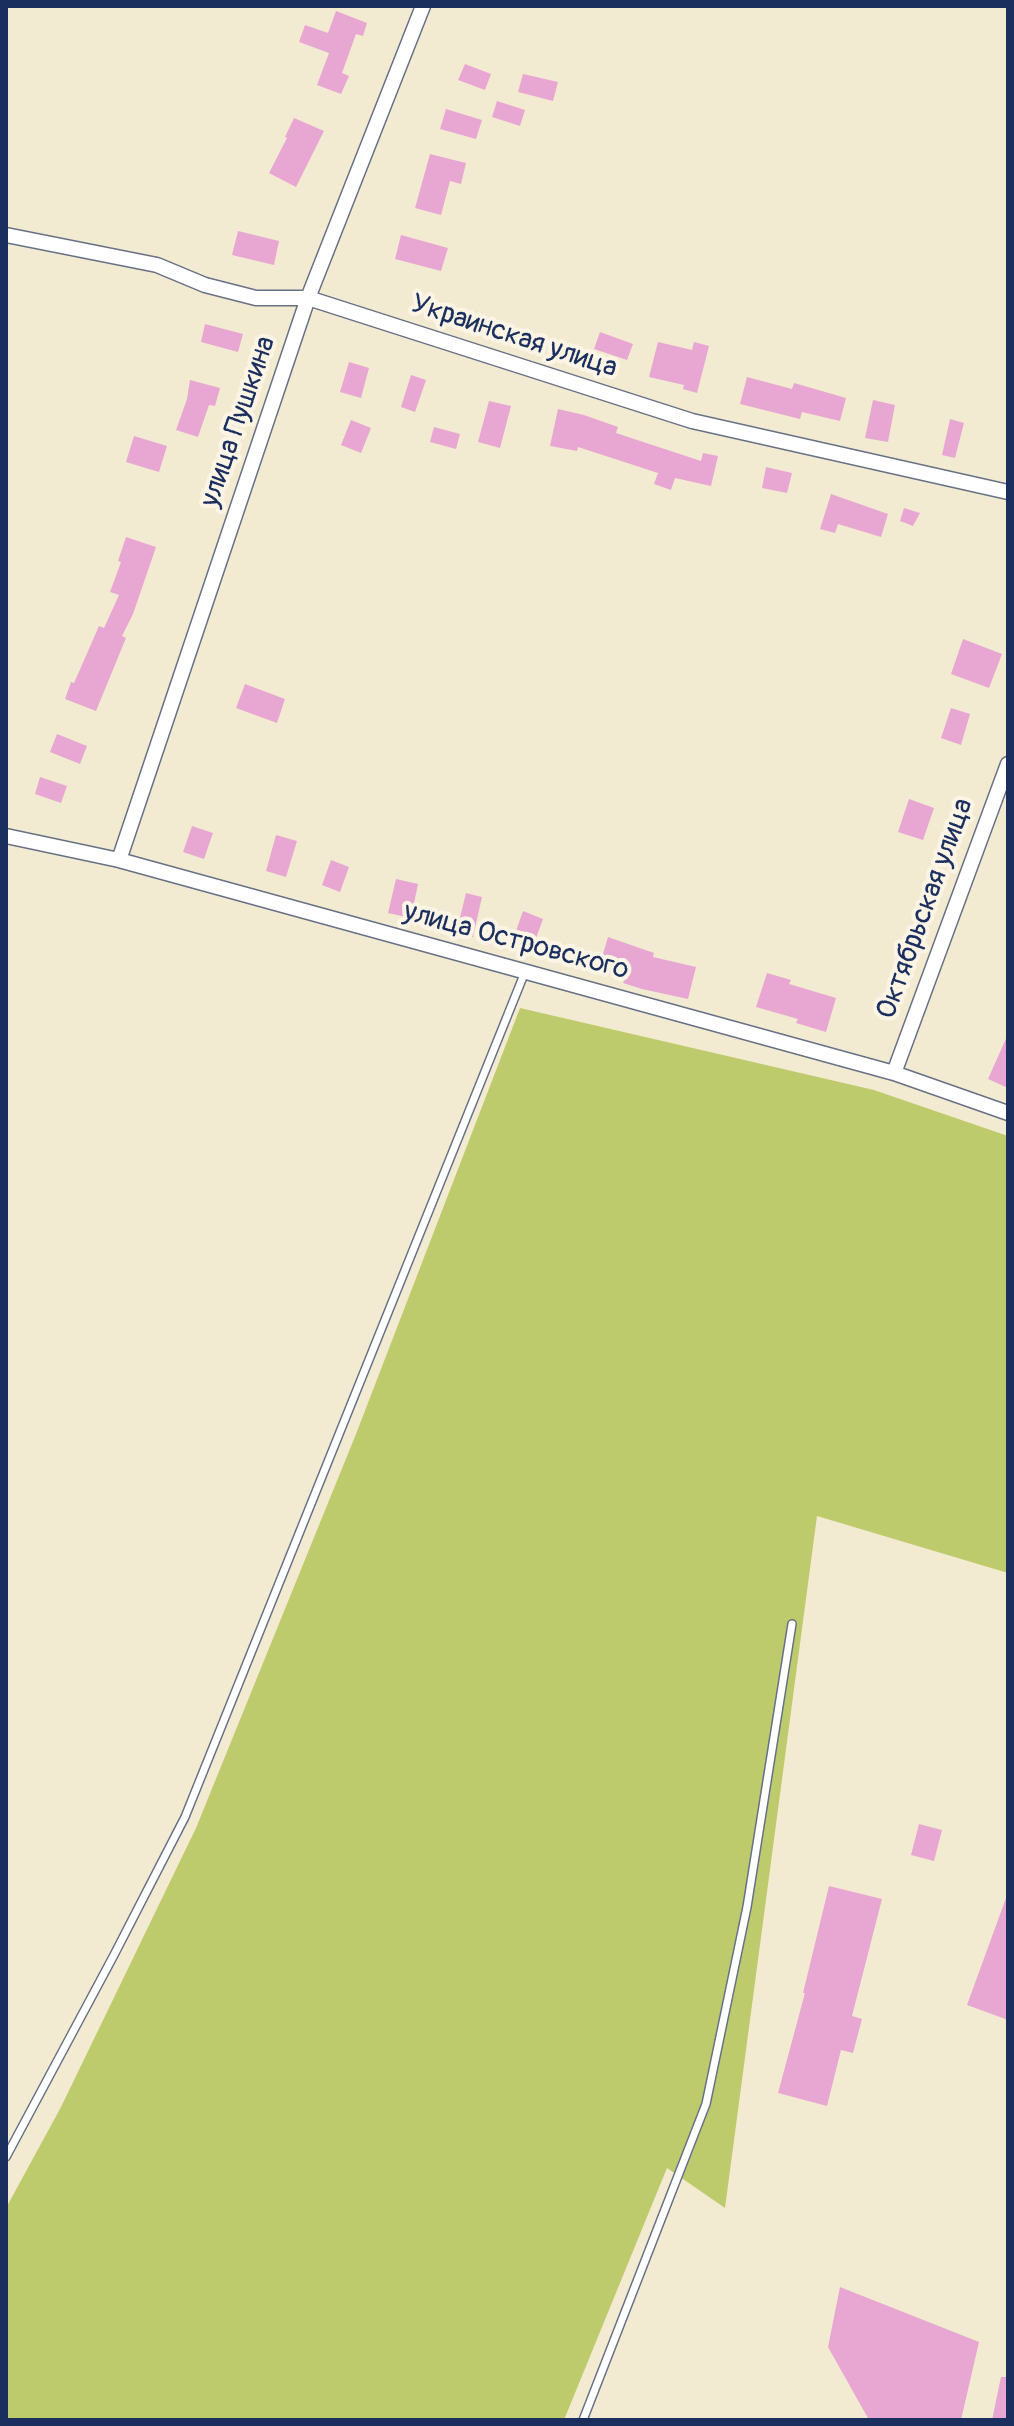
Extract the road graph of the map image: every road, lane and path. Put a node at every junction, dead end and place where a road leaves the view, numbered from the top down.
1 (423, 6) edge
2 (6, 235) edge
3 (308, 298) junction
4 (1008, 492) edge
5 (1008, 764) edge
6 (6, 836) edge
7 (119, 860) junction
8 (525, 972) junction
9 (894, 1073) junction
10 (1008, 1113) edge
11 (792, 1624) dead end
12 (6, 2157) edge
13 (583, 2420) edge

1 - 3 street, улица Пушкина
2 - 3 street, Украинская улица
3 - 4 street, Украинская улица
3 - 7 street, улица Пушкина
5 - 9 street, Октябрьская улица
6 - 7 street, улица Островского
7 - 8 street, улица Островского
8 - 9 street, улица Островского
8 - 12 lane
9 - 10 street, улица Островского
11 - 13 lane

